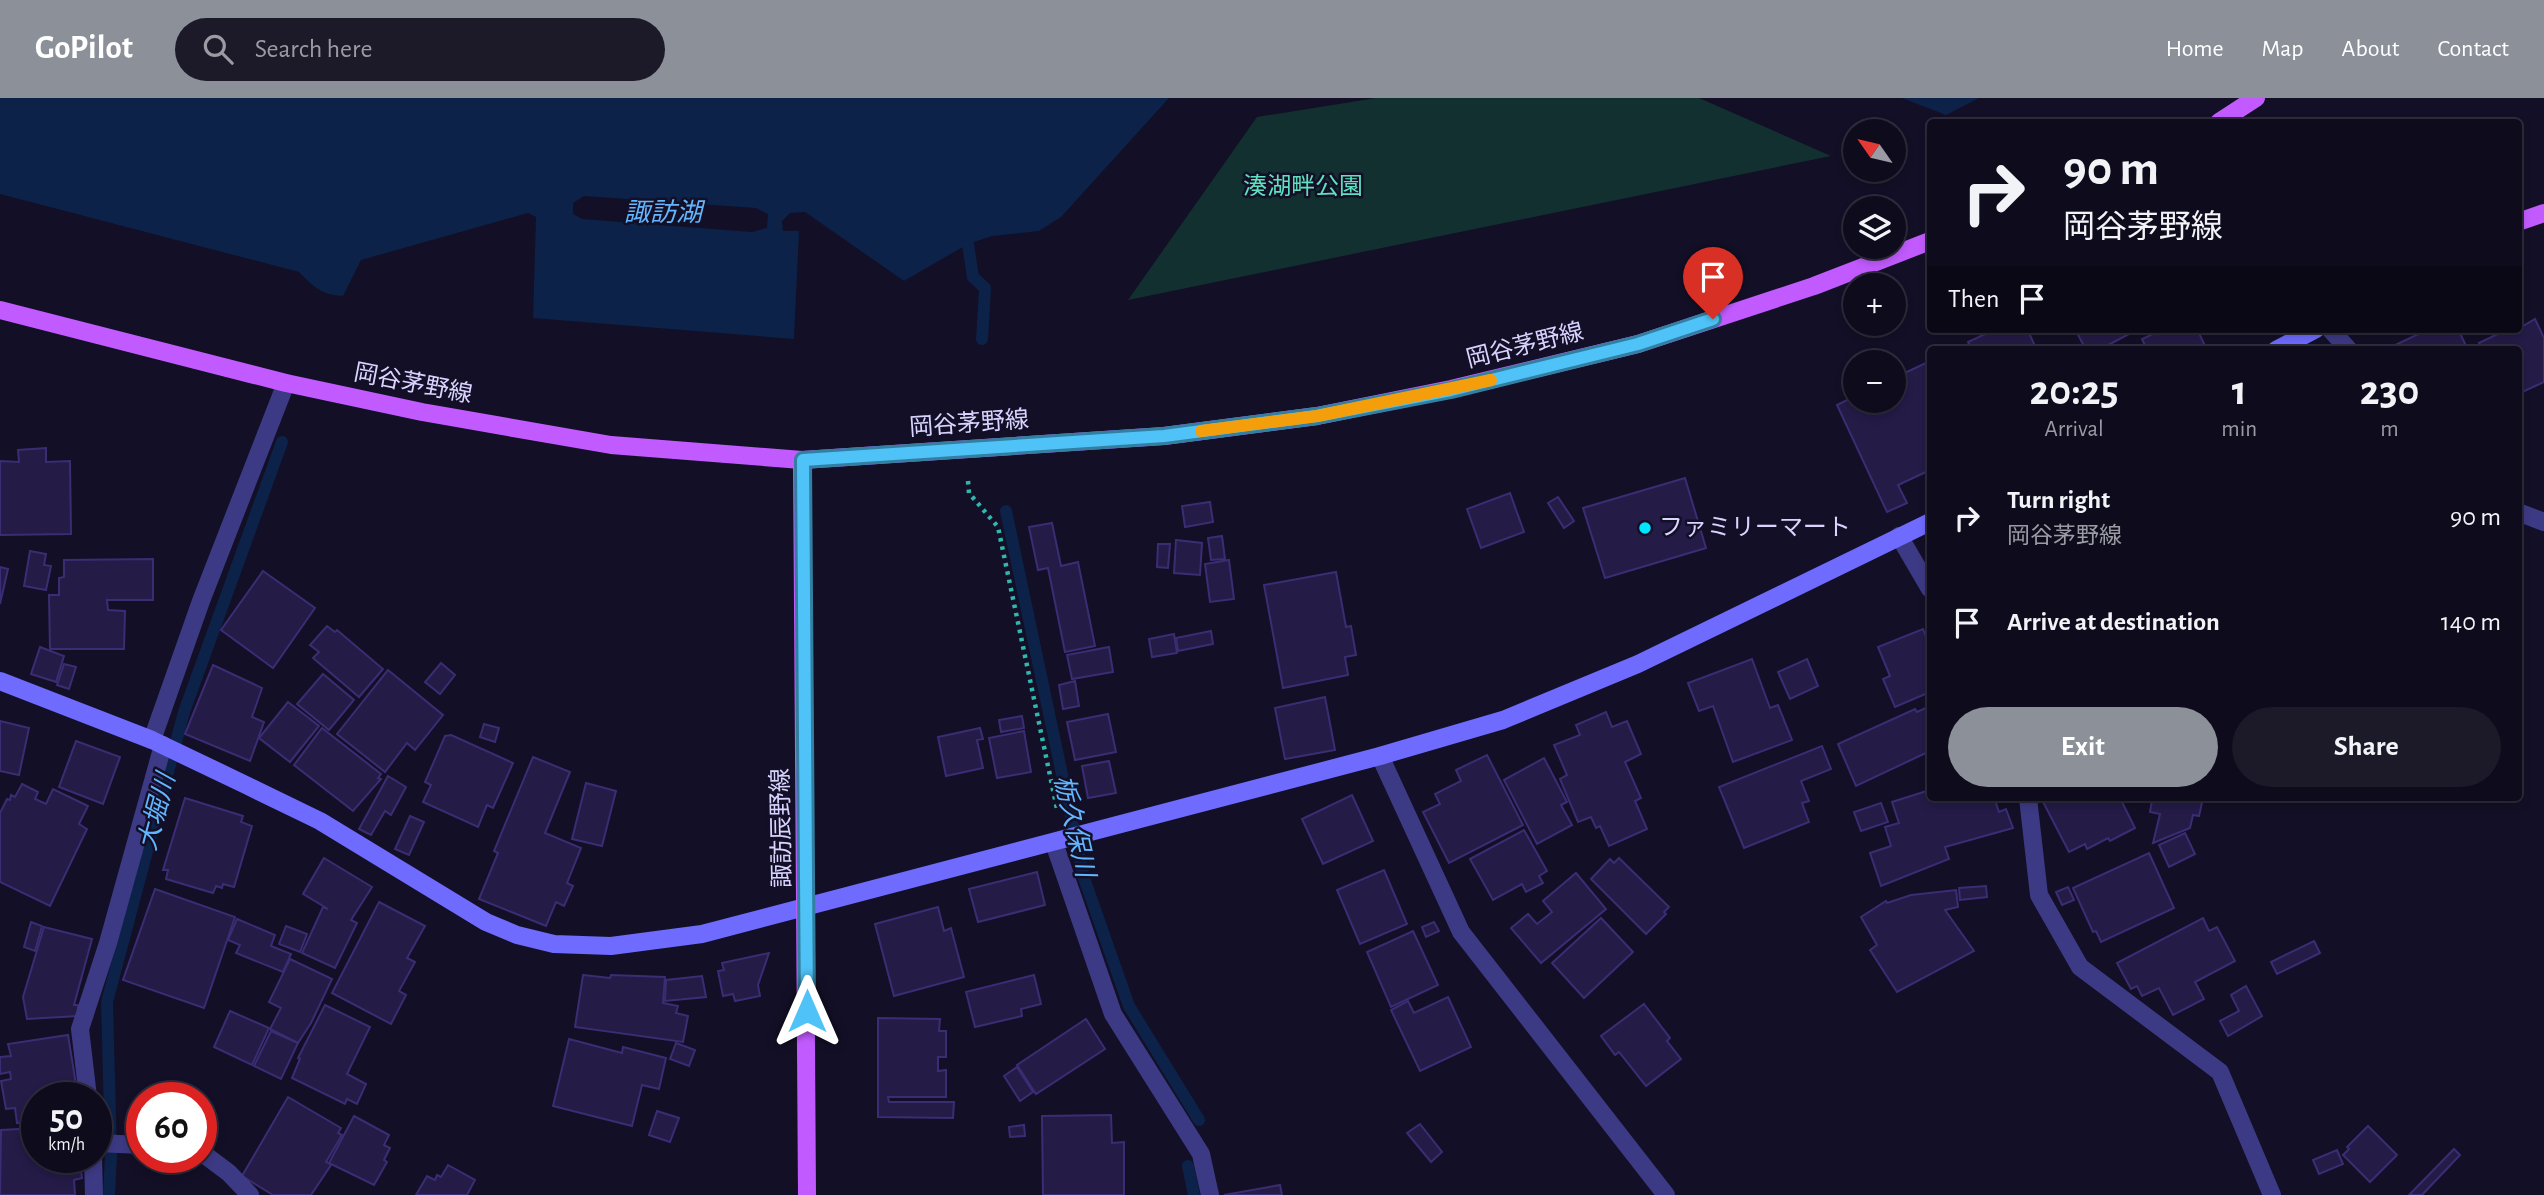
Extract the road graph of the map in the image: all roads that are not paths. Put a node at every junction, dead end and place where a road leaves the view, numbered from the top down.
1 (2256, 98) edge
2 (2223, 119) edge
3 (2544, 213) edge
4 (2522, 221) edge
5 (1927, 243) edge
6 (0, 310) edge
7 (2308, 333) edge
8 (2334, 333) edge
9 (2284, 346) edge
10 (2345, 346) edge
11 (286, 383) junction
12 (803, 460) junction
13 (2522, 514) edge
14 (2544, 522) edge
15 (1927, 523) edge
16 (1899, 536) junction
17 (1927, 584) edge
18 (0, 681) edge
19 (158, 743) junction
20 (1380, 756) junction
21 (2028, 801) edge
22 (1067, 839) junction
23 (807, 906) junction
24 (86, 1082) edge
25 (217, 1164) edge
26 (93, 1173) edge
27 (94, 1195) edge
28 (250, 1195) edge
29 (807, 1195) edge
30 (1210, 1195) edge
31 (1666, 1195) edge
32 (2272, 1195) edge

1 - 2 main road
3 - 4 main road
5 - 12 main road, 岡谷茅野線
6 - 11 main road, 岡谷茅野線
7 - 9 street
8 - 10 street
11 - 12 main road, 岡谷茅野線
11 - 19 street
12 - 23 main road, 諏訪辰野線
13 - 14 street
15 - 16 street
16 - 17 street
16 - 20 street
18 - 19 street
19 - 23 street
19 - 24 street
20 - 22 street
20 - 31 street
21 - 32 street
22 - 23 street
22 - 30 street
23 - 29 main road, 諏訪辰野線
25 - 28 street
26 - 27 street

